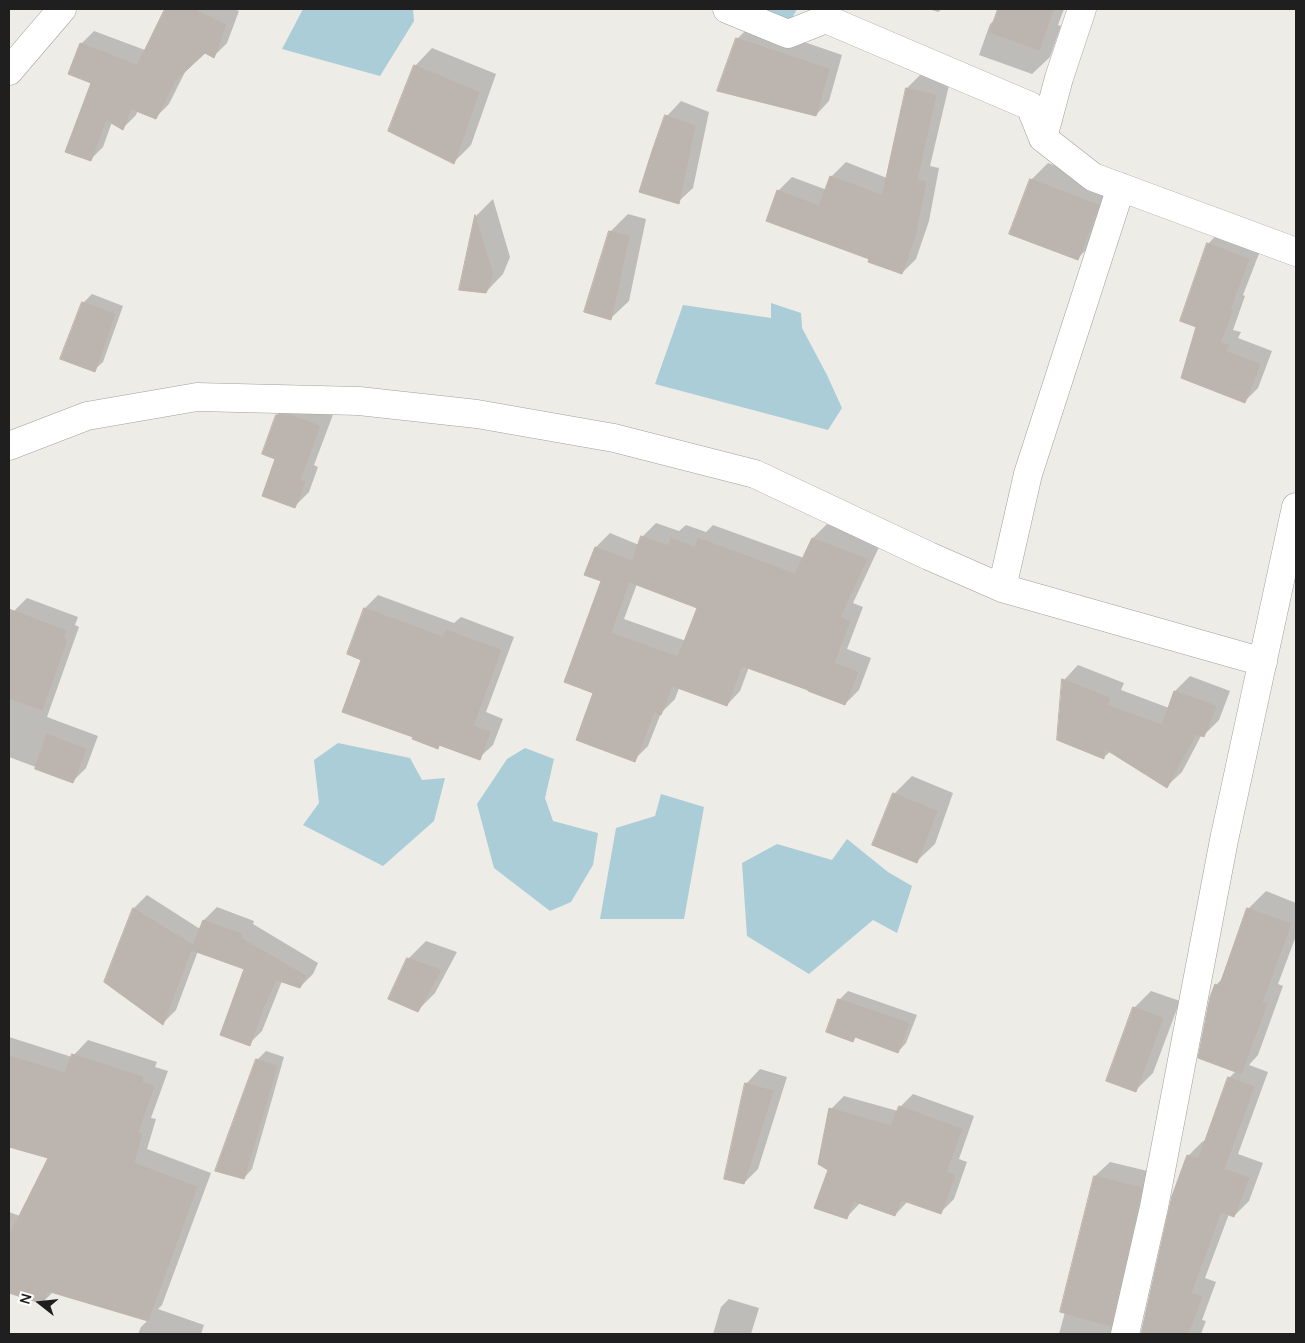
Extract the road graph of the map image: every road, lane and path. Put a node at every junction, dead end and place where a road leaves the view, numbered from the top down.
1 (62, 9) edge
2 (727, 9) edge
3 (1082, 9) edge
4 (9, 71) edge
5 (1043, 138) junction
6 (1121, 187) junction
7 (1296, 252) edge
8 (9, 446) edge
9 (1296, 507) edge
10 (1002, 588) junction
11 (1263, 662) junction
12 (1124, 1334) edge

1 - 4 street
2 - 5 street
3 - 5 street
5 - 6 street
6 - 7 street
6 - 10 street
8 - 10 street
9 - 11 street
10 - 11 street
11 - 12 street

